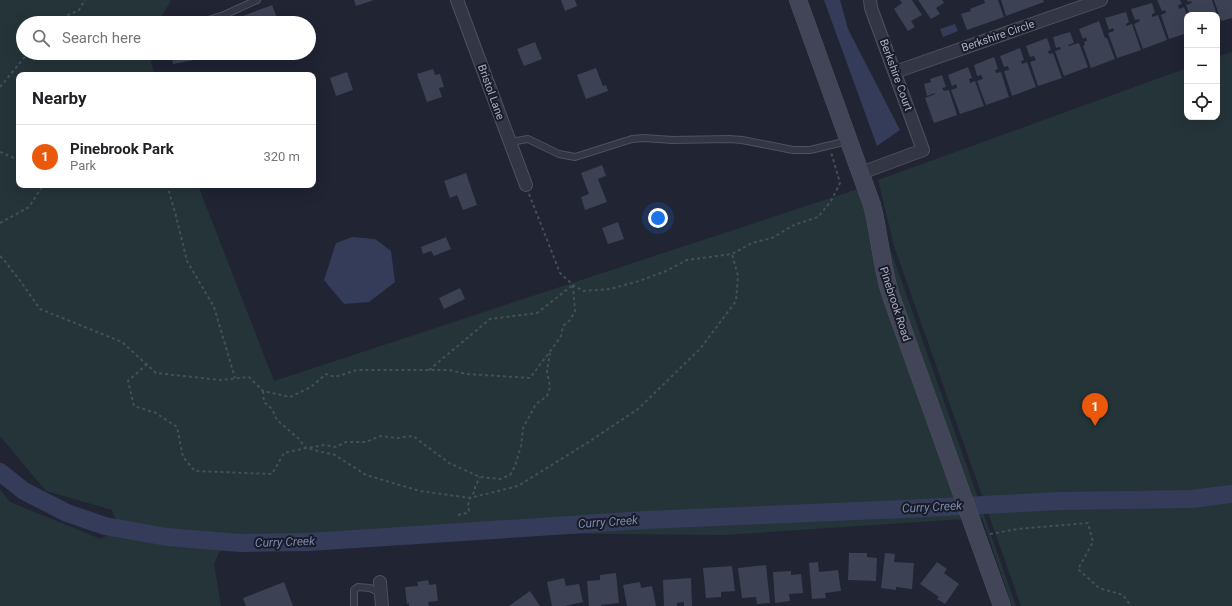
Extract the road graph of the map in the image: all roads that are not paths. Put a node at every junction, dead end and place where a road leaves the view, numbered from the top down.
1 (256, 0) edge
2 (457, 0) edge
3 (798, 0) edge
4 (870, 0) edge
5 (1101, 0) edge
6 (221, 16) edge
7 (895, 72) junction
8 (849, 141) junction
9 (510, 142) junction
10 (861, 174) junction
11 (526, 185) road end
12 (380, 587) joint
13 (354, 606) edge
14 (382, 606) edge
15 (1002, 606) edge

1 - 6 lane
2 - 9 street, Bristol Lane
3 - 8 street, Pinebrook Road
4 - 7 street, Berkshire Court
5 - 7 street, Berkshire Circle
7 - 10 street, Berkshire Court
8 - 9 lane
8 - 10 street, Pinebrook Road
9 - 11 street, Bristol Lane
10 - 15 street, Pinebrook Road
12 - 13 lane
12 - 14 street

